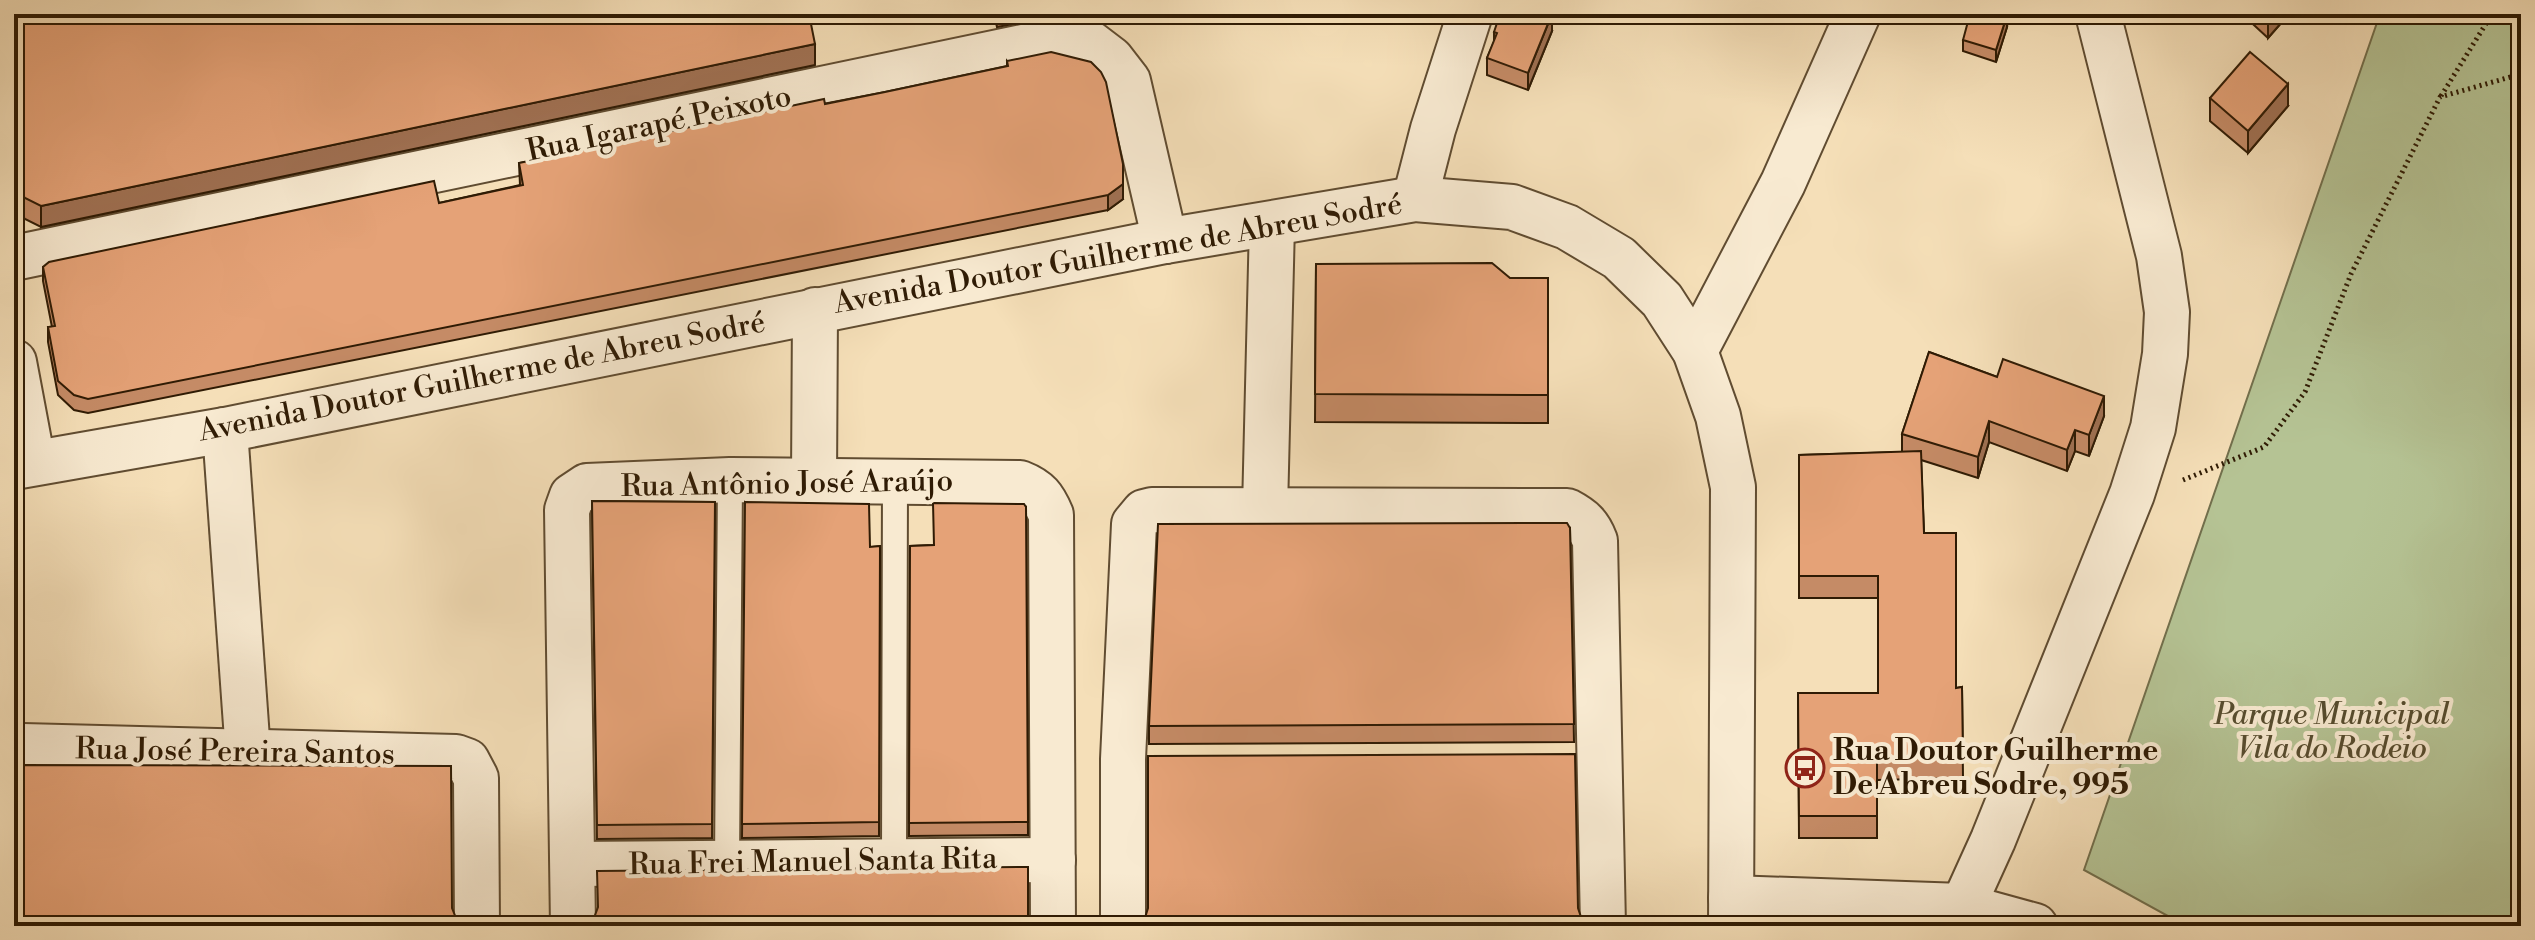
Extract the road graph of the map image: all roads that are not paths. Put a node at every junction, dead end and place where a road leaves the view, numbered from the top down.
1 (1470, 14) edge
2 (1858, 14) edge
3 (2098, 14) edge
4 (1415, 199) junction
5 (1272, 224) junction
6 (1165, 241) junction
7 (14, 258) edge
8 (815, 310) junction
9 (1695, 351) junction
10 (14, 362) edge
11 (225, 430) junction
12 (23, 465) edge
13 (730, 480) junction
14 (814, 480) junction
15 (895, 480) junction
16 (1265, 509) junction
17 (14, 750) edge
18 (248, 753) junction
19 (894, 860) junction
20 (1053, 860) junction
21 (727, 863) junction
22 (573, 864) junction
23 (1731, 912) edge
24 (1958, 916) edge
25 (477, 926) edge
26 (573, 926) edge
27 (1053, 926) edge
28 (1123, 926) edge
29 (1603, 926) edge
30 (2035, 926) edge

1 - 4 street
2 - 9 street
3 - 24 street
4 - 5 street, Avenida Doutor Guilherme de Abreu Sodré
4 - 9 street, Avenida Doutor Guilherme de Abreu Sodré
5 - 6 street, Avenida Doutor Guilherme de Abreu Sodré
5 - 16 street
6 - 7 street, Rua Igarapé Peixoto
6 - 8 street, Avenida Doutor Guilherme de Abreu Sodré
8 - 11 street, Avenida Doutor Guilherme de Abreu Sodré
8 - 14 street
9 - 23 street, Avenida Doutor Guilherme de Abreu Sodré
10 - 12 street
11 - 12 street, Avenida Doutor Guilherme de Abreu Sodré
11 - 18 street
13 - 14 street, Rua Antônio José Araújo
13 - 21 lane
13 - 22 street, Rua Antônio José Araújo
14 - 15 street, Rua Antônio José Araújo
15 - 19 lane
15 - 20 street, Rua Antônio José Araújo
16 - 28 street
16 - 29 street
17 - 18 street, Rua José Pereira Santos
18 - 25 street, Rua José Pereira Santos
19 - 20 street, Rua Frei Manuel Santa Rita
19 - 21 street, Rua Frei Manuel Santa Rita
20 - 27 street
21 - 22 street, Rua Frei Manuel Santa Rita
22 - 26 street
23 - 24 street
24 - 30 street

